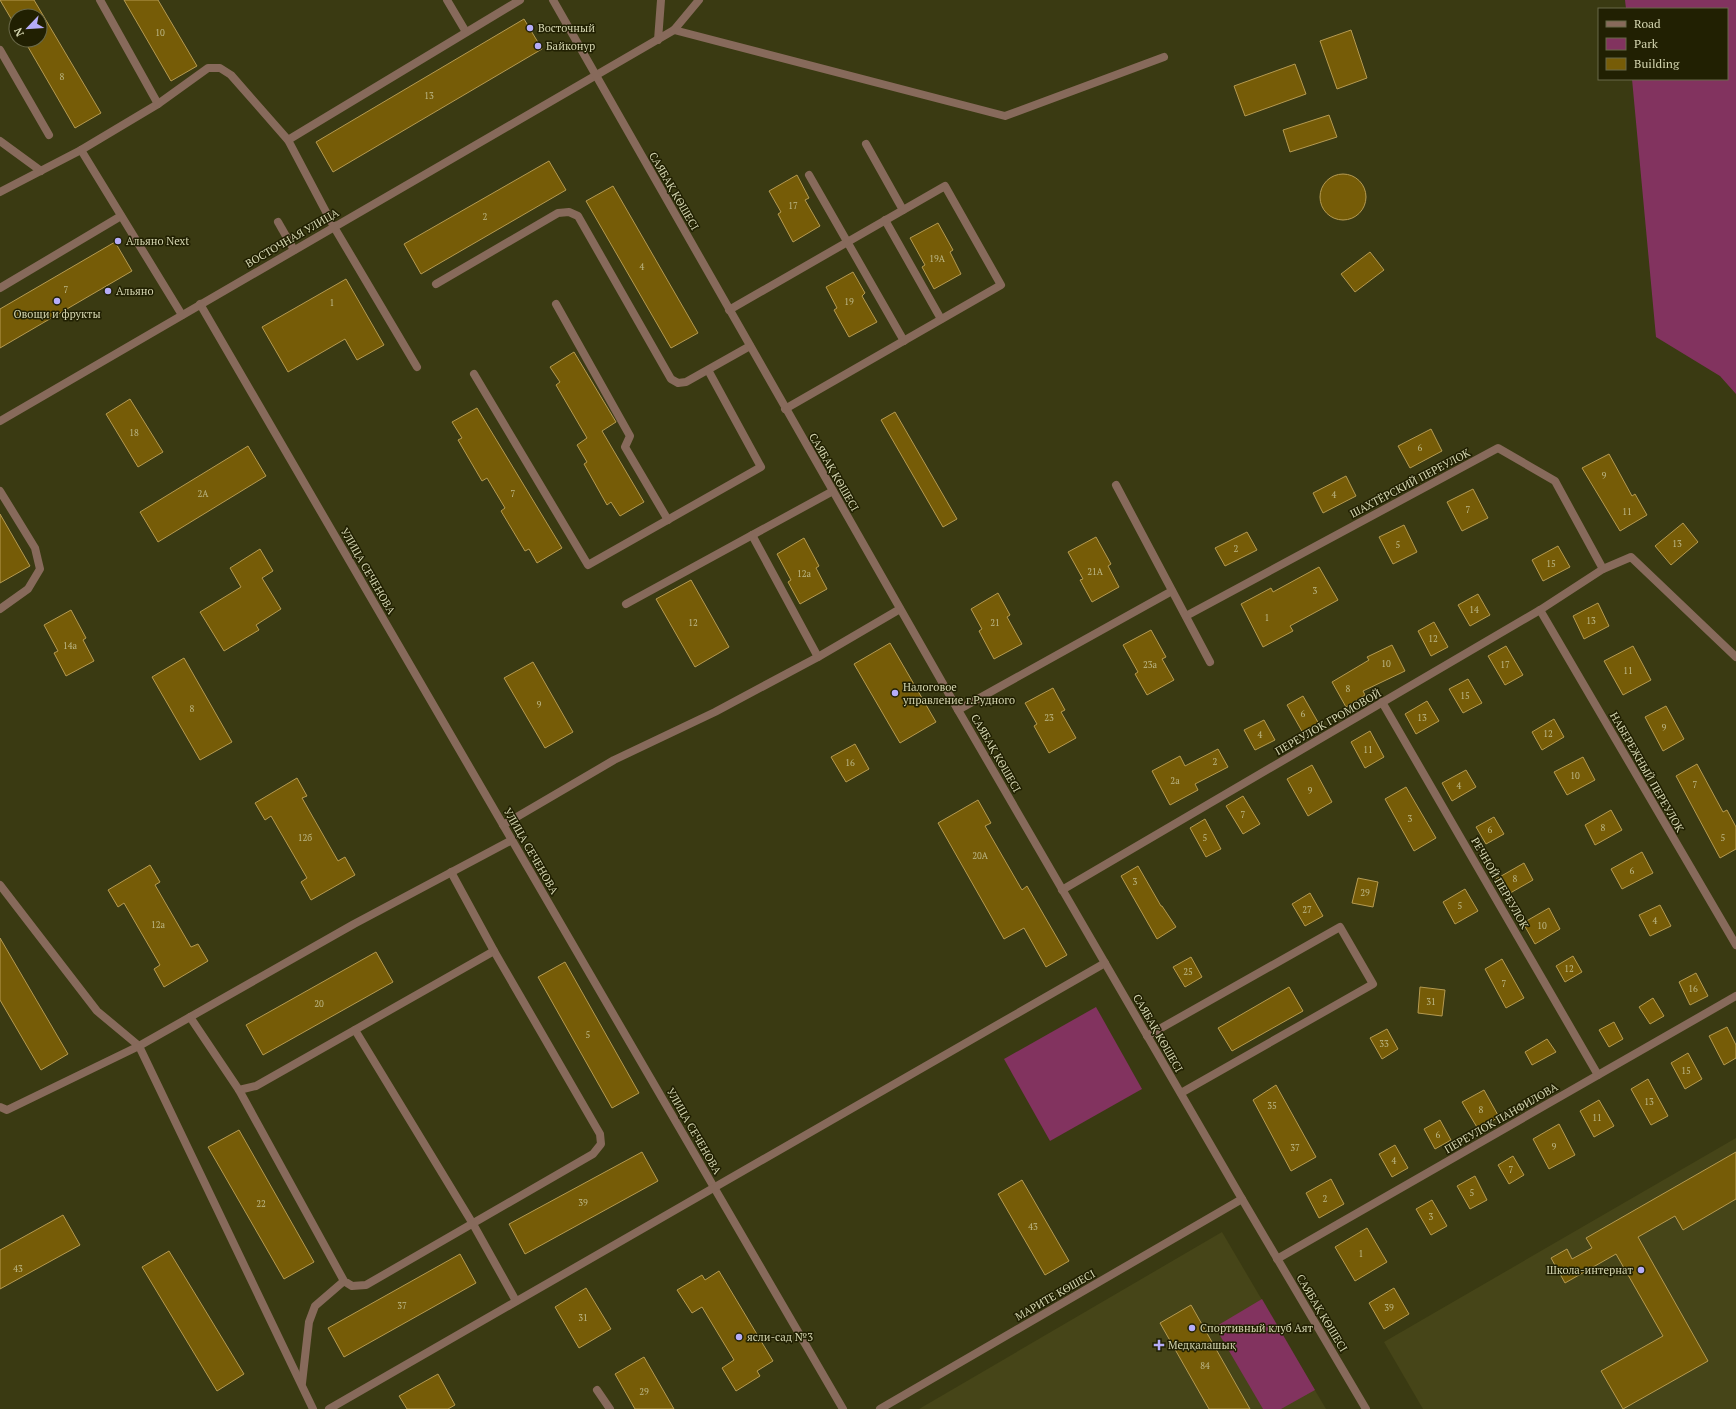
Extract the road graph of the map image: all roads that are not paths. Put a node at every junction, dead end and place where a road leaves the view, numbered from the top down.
1 (100, 0) edge
2 (447, 0) edge
3 (520, 0) edge
4 (553, 0) edge
5 (661, 0) edge
6 (699, 0) edge
7 (674, 30) junction
8 (466, 32) junction
9 (658, 40) junction
10 (0, 50) edge
11 (1164, 57) dead end
12 (595, 75) junction
13 (158, 104) junction
14 (49, 134) dead end
15 (288, 140) junction
16 (0, 141) edge
17 (866, 144) dead end
18 (81, 150) junction
19 (41, 171) junction
20 (809, 175) dead end
21 (0, 192) edge
22 (903, 210) junction
23 (121, 216) junction
24 (885, 220) junction
25 (278, 222) dead end
26 (334, 227) junction
27 (847, 242) junction
28 (294, 250) junction
29 (436, 284) dead end
30 (0, 288) edge
31 (200, 304) junction
32 (556, 304) dead end
33 (729, 310) junction
34 (182, 315) junction
35 (941, 319) junction
36 (904, 341) junction
37 (750, 346) junction
38 (417, 367) dead end
39 (708, 370) junction
40 (474, 374) dead end
41 (786, 409) junction
42 (0, 420) edge
43 (1116, 485) dead end
44 (0, 491) edge
45 (833, 491) junction
46 (668, 520) junction
47 (752, 535) junction
48 (1603, 569) junction
49 (1172, 591) junction
50 (626, 604) dead end
51 (0, 609) edge
52 (900, 609) junction
53 (1540, 610) junction
54 (1186, 616) junction
55 (818, 657) junction
56 (1736, 657) edge
57 (1210, 662) dead end
58 (1382, 702) junction
59 (958, 710) junction
60 (503, 825) junction
61 (512, 840) junction
62 (451, 872) junction
63 (0, 885) edge
64 (1062, 890) junction
65 (1736, 945) edge
66 (494, 951) junction
67 (1105, 963) junction
68 (1736, 996) edge
69 (190, 1017) junction
70 (355, 1030) junction
71 (1147, 1036) junction
72 (139, 1046) junction
73 (1598, 1075) junction
74 (239, 1090) junction
75 (1181, 1093) junction
76 (0, 1107) edge
77 (714, 1188) junction
78 (1242, 1199) junction
79 (473, 1224) junction
80 (1277, 1259) junction
81 (344, 1281) junction
82 (516, 1301) junction
83 (302, 1384) junction
84 (597, 1390) dead end
85 (313, 1409) edge
86 (329, 1409) edge
87 (610, 1409) edge
88 (843, 1409) edge
89 (880, 1409) edge
90 (1366, 1409) edge

1 - 13 street
2 - 8 street
3 - 8 street
4 - 12 street, САЯБАҚ КӨШЕСІ
5 - 9 street
6 - 7 street, ВОСТОЧНАЯ УЛИЦА
7 - 9 street, ВОСТОЧНАЯ УЛИЦА
7 - 11 street
8 - 15 street
9 - 12 street, ВОСТОЧНАЯ УЛИЦА
10 - 14 street
12 - 26 street, ВОСТОЧНАЯ УЛИЦА
12 - 33 street, САЯБАҚ КӨШЕСІ
13 - 15 street
13 - 18 street
15 - 26 street
16 - 19 street
17 - 22 street
18 - 19 street
18 - 23 street
19 - 21 street
20 - 27 street
22 - 24 street
22 - 35 street
23 - 30 street
23 - 34 street
24 - 27 street
24 - 35 street
25 - 28 street
26 - 28 street, ВОСТОЧНАЯ УЛИЦА
26 - 38 street
27 - 33 street
27 - 36 street
28 - 31 street, ВОСТОЧНАЯ УЛИЦА
29 - 39 street
31 - 34 street, ВОСТОЧНАЯ УЛИЦА
31 - 60 street, УЛИЦА СЕЧЕНОВА
32 - 46 street
33 - 37 street, САЯБАҚ КӨШЕСІ
34 - 42 street, ВОСТОЧНАЯ УЛИЦА
35 - 36 street
36 - 41 street
37 - 39 street
37 - 41 street, САЯБАҚ КӨШЕСІ
39 - 46 street
40 - 46 street
41 - 45 street, САЯБАҚ КӨШЕСІ
43 - 49 street
44 - 51 street
45 - 47 street
45 - 52 street, САЯБАҚ КӨШЕСІ
47 - 50 street
47 - 55 street
48 - 53 street, ПЕРЕУЛОК ГРОМОВОЙ
48 - 54 street, ШАХТЁРСКИЙ ПЕРЕУЛОК
48 - 56 street, ПЕРЕУЛОК ГРОМОВОЙ
49 - 54 street
49 - 59 street
52 - 55 street
52 - 59 street, САЯБАҚ КӨШЕСІ
53 - 58 street, ПЕРЕУЛОК ГРОМОВОЙ
53 - 65 street, НАБЕРЕЖНЫЙ ПЕРЕУЛОК
54 - 57 street
55 - 60 street
58 - 64 street, ПЕРЕУЛОК ГРОМОВОЙ
58 - 73 street, РЕЧНОЙ ПЕРЕУЛОК
59 - 64 street, САЯБАҚ КӨШЕСІ
60 - 61 street, УЛИЦА СЕЧЕНОВА
61 - 62 street
61 - 77 street, УЛИЦА СЕЧЕНОВА
62 - 66 street
62 - 69 street
63 - 72 street
64 - 67 street, САЯБАҚ КӨШЕСІ
66 - 70 street
66 - 79 street
67 - 71 street, САЯБАҚ КӨШЕСІ
67 - 77 street
68 - 73 street, ПЕРЕУЛОК ПАНФИЛОВА
69 - 72 street
69 - 74 street
70 - 74 street
70 - 79 street
71 - 75 street, САЯБАҚ КӨШЕСІ
71 - 75 street
72 - 76 street
72 - 83 street
73 - 80 street, ПЕРЕУЛОК ПАНФИЛОВА
74 - 81 street
75 - 78 street, САЯБАҚ КӨШЕСІ
77 - 82 street
77 - 88 street, УЛИЦА СЕЧЕНОВА
78 - 80 street, САЯБАҚ КӨШЕСІ
78 - 89 street, МАРИТЕ КӨШЕСІ
79 - 81 street
79 - 82 street
80 - 90 street, САЯБАҚ КӨШЕСІ
81 - 83 street
82 - 86 street
83 - 85 street
84 - 87 street

